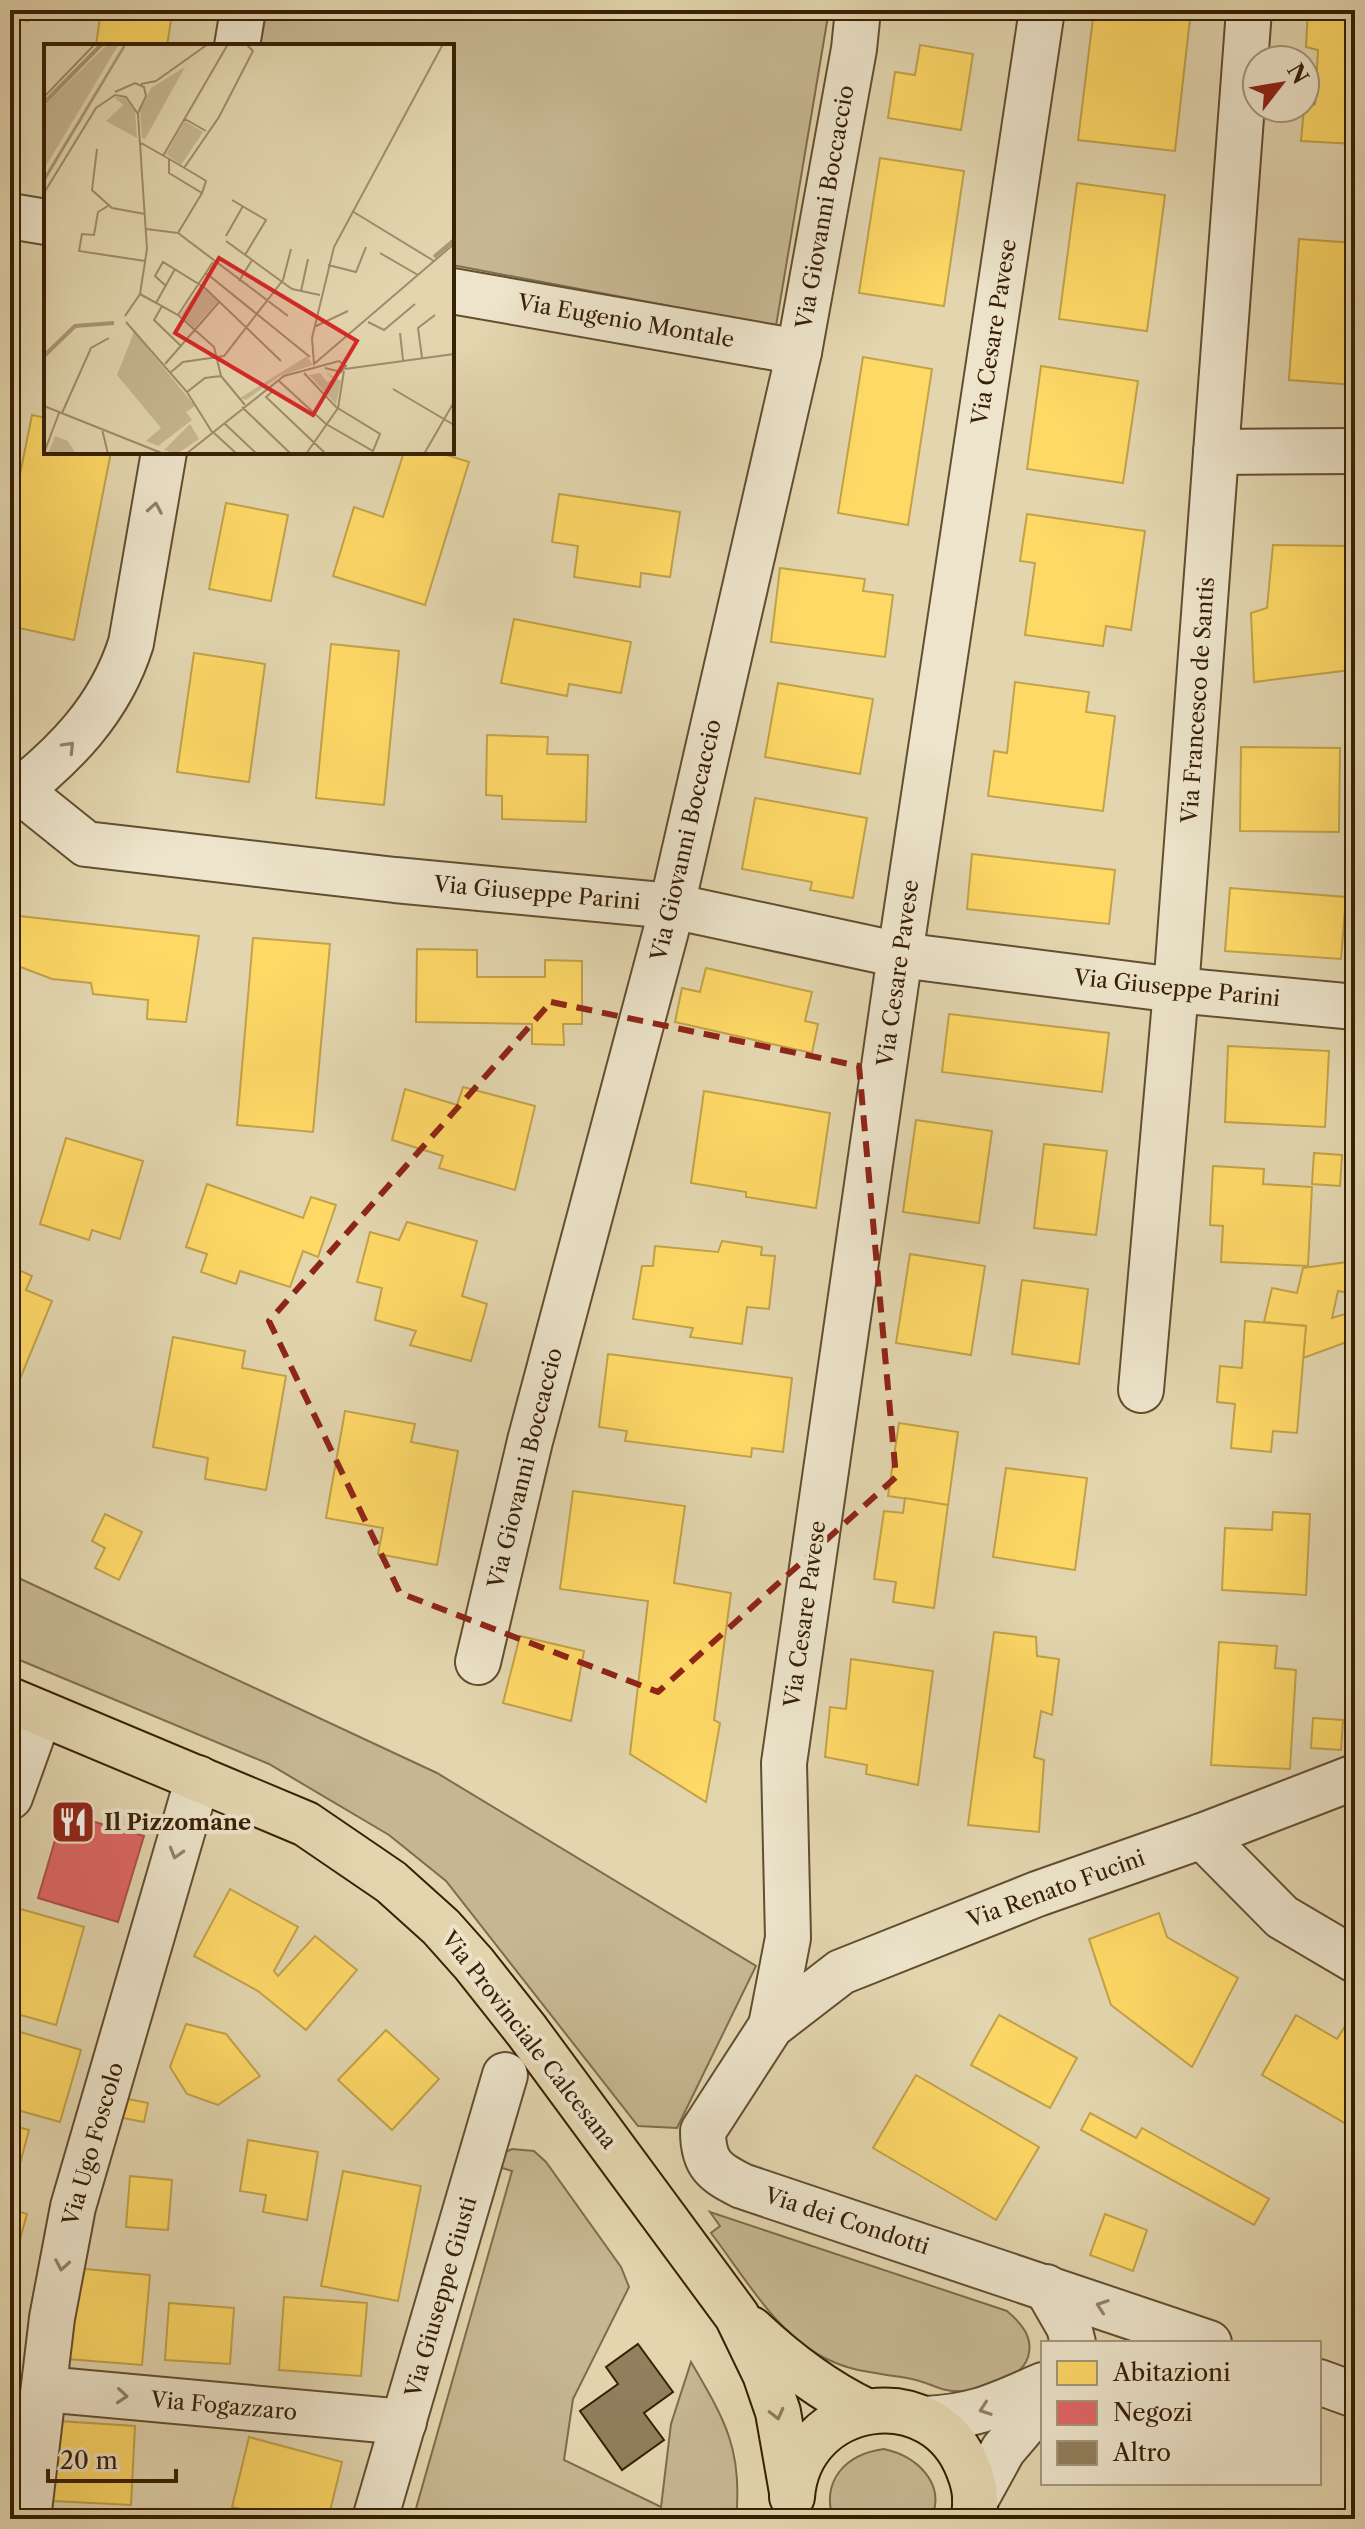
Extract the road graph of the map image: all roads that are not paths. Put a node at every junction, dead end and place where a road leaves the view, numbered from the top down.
1 (243, 10) edge
2 (858, 10) edge
3 (1042, 10) edge
4 (1249, 10) edge
5 (237, 44) edge
6 (10, 216) edge
7 (44, 222) edge
8 (454, 291) edge
9 (799, 352) junction
10 (1355, 451) edge
11 (1216, 452) junction
12 (164, 454) edge
13 (13, 789) edge
14 (672, 906) junction
15 (900, 955) junction
16 (1176, 990) junction
17 (1355, 1007) edge
18 (1141, 1390) dead end
19 (478, 1662) dead end
20 (25, 1706) edge
21 (1355, 1777) edge
22 (198, 1778) junction
23 (10, 1797) edge
24 (1202, 1836) junction
25 (788, 1938) junction
26 (1355, 1960) edge
27 (841, 1972) junction
28 (771, 2026) junction
29 (505, 2075) dead end
30 (1046, 2287) junction
31 (737, 2316) junction
32 (1072, 2341) edge
33 (1195, 2341) edge
34 (1321, 2383) edge
35 (1041, 2386) edge
36 (44, 2389) junction
37 (1355, 2395) edge
38 (1041, 2405) edge
39 (866, 2411) junction
40 (924, 2419) junction
41 (404, 2422) junction
42 (974, 2510) edge
43 (793, 2512) edge
44 (28, 2519) edge
45 (375, 2519) edge

1 - 5 street
2 - 9 street, Via Giovanni Boccaccio
3 - 15 street, Via Cesare Pavese
4 - 11 street, Via Francesco de Santis
6 - 7 street
8 - 9 street, Via Eugenio Montale
9 - 14 street, Via Giovanni Boccaccio
10 - 11 street
11 - 16 street, Via Francesco de Santis
13 -> 12 street
13 - 14 street, Via Giuseppe Parini
14 - 15 street, Via Giuseppe Parini
14 - 19 street, Via Giovanni Boccaccio
15 - 16 street, Via Giuseppe Parini
15 - 25 street, Via Cesare Pavese
16 - 17 street, Via Giuseppe Parini
16 - 18 street, Via Francesco de Santis
20 - 22 main road, Via Provinciale Calcesana
20 - 23 street
21 - 24 street, Via Renato Fucini
22 - 31 main road, Via Provinciale Calcesana
22 -> 36 street, Via Ugo Foscolo
24 - 26 street
24 - 27 street, Via Renato Fucini
25 - 27 street
25 - 28 street, Via Cesare Pavese
27 - 28 street, Via Renato Fucini
28 - 30 street, Via dei Condotti
29 - 41 street, Via Giuseppe Giusti
30 - 32 street
33 -> 30 street, Via dei Condotti
31 - 39 main road, Via Provinciale Calcesana
31 -> 43 main road, Via Provinciale Calcesana
34 - 37 street
35 -> 40 street
36 -> 41 street, Via Fogazzaro
36 - 44 street, Via Ugo Foscolo
38 - 42 street
39 - 40 main road
39 - 43 main road
40 - 42 main road
41 - 45 street, Via Giuseppe Giusti

